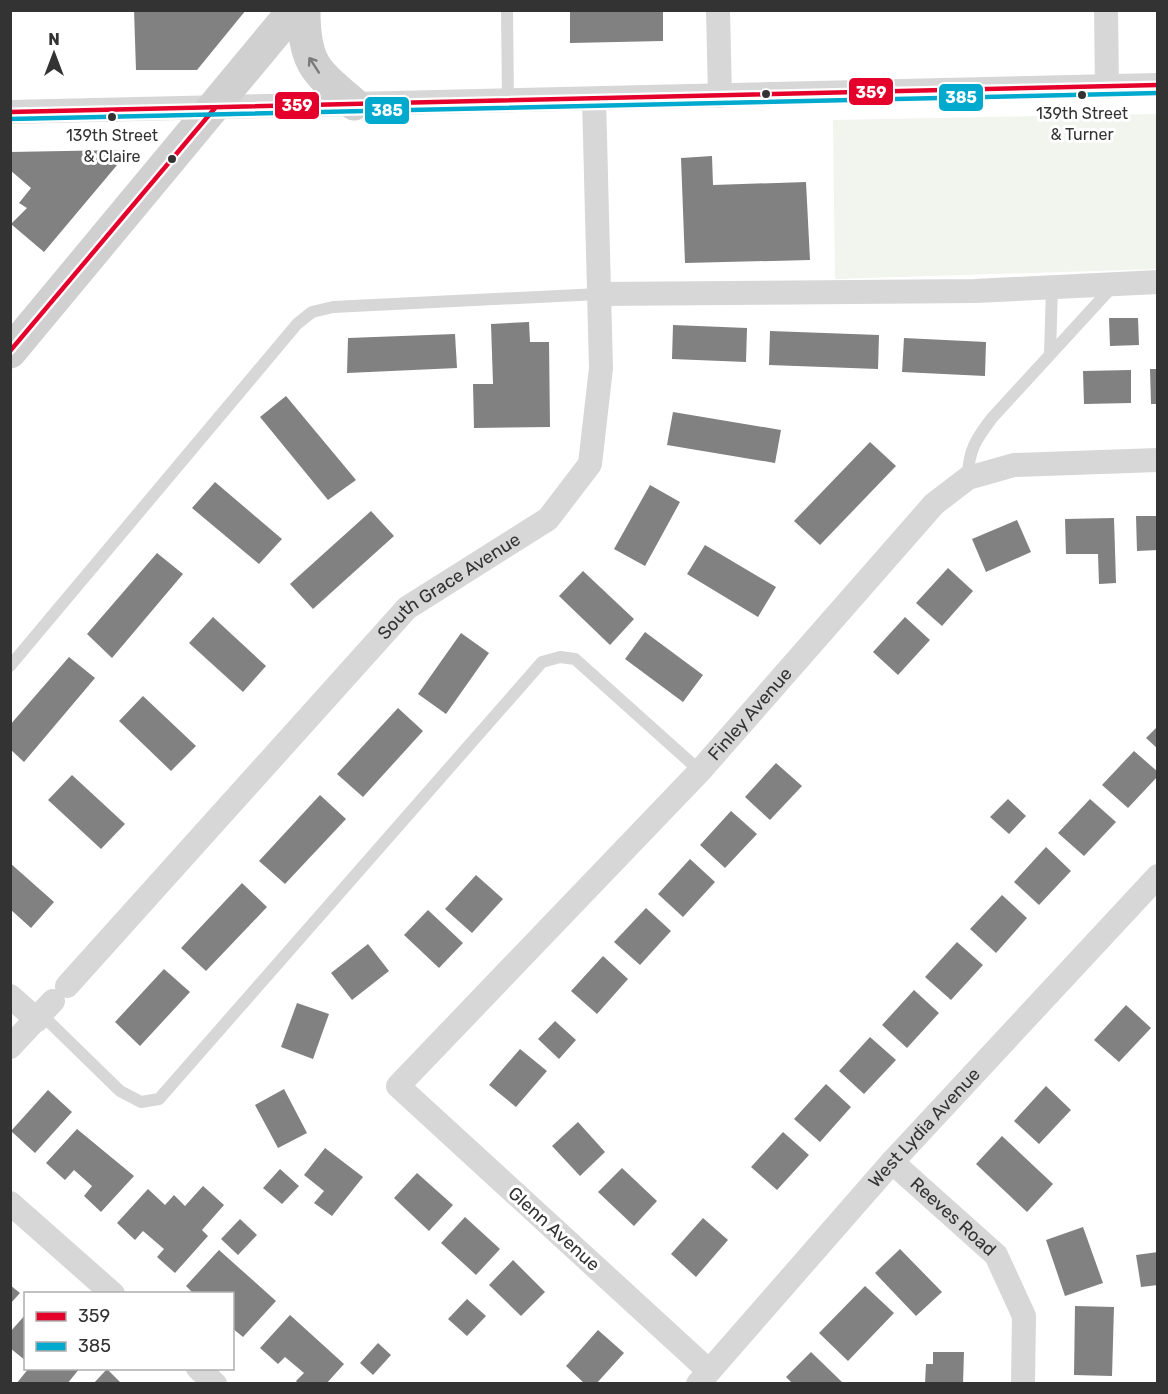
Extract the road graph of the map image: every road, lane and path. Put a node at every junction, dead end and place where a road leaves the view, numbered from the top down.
1 (294, 10) edge
2 (304, 10) edge
3 (507, 10) edge
4 (718, 10) edge
5 (1106, 10) edge
6 (1158, 86) edge
7 (1107, 87) junction
8 (720, 96) junction
9 (594, 99) junction
10 (508, 100) junction
11 (354, 104) junction
12 (215, 108) junction
13 (10, 112) edge
14 (1158, 282) edge
15 (1115, 284) junction
16 (1052, 287) junction
17 (599, 294) junction
18 (10, 352) edge
19 (1050, 354) junction
20 (1158, 460) edge
21 (968, 478) junction
22 (10, 666) edge
23 (700, 771) junction
24 (1158, 876) edge
25 (10, 996) edge
26 (50, 1005) junction
27 (10, 1047) edge
28 (398, 1086) joint
29 (892, 1162) junction
30 (10, 1203) edge
31 (112, 1292) edge
32 (200, 1370) edge
33 (704, 1377) edge
34 (215, 1383) edge
35 (1023, 1383) edge

1 - 12 street
11 -> 2 street
3 - 10 lane
4 - 8 street
5 - 7 street
6 - 7 street
7 - 8 street
8 - 9 street
9 - 10 street
9 - 17 street, South Grace Avenue
10 - 11 street
11 - 12 street
12 - 13 street
12 - 18 street
14 - 15 street
15 - 16 street
15 - 19 lane
16 - 17 street
16 - 19 lane
17 - 22 lane
17 - 26 street, South Grace Avenue
19 - 21 lane
20 - 21 street, Finley Avenue
21 - 23 street, Finley Avenue
23 - 26 lane
23 - 28 street, Finley Avenue
24 - 29 street, West Lydia Avenue
25 - 26 street
26 - 27 street, South Grace Avenue
28 - 33 street, Glenn Avenue
29 - 33 street, West Lydia Avenue
29 - 35 street, Reeves Road
30 - 31 street
32 - 34 street

